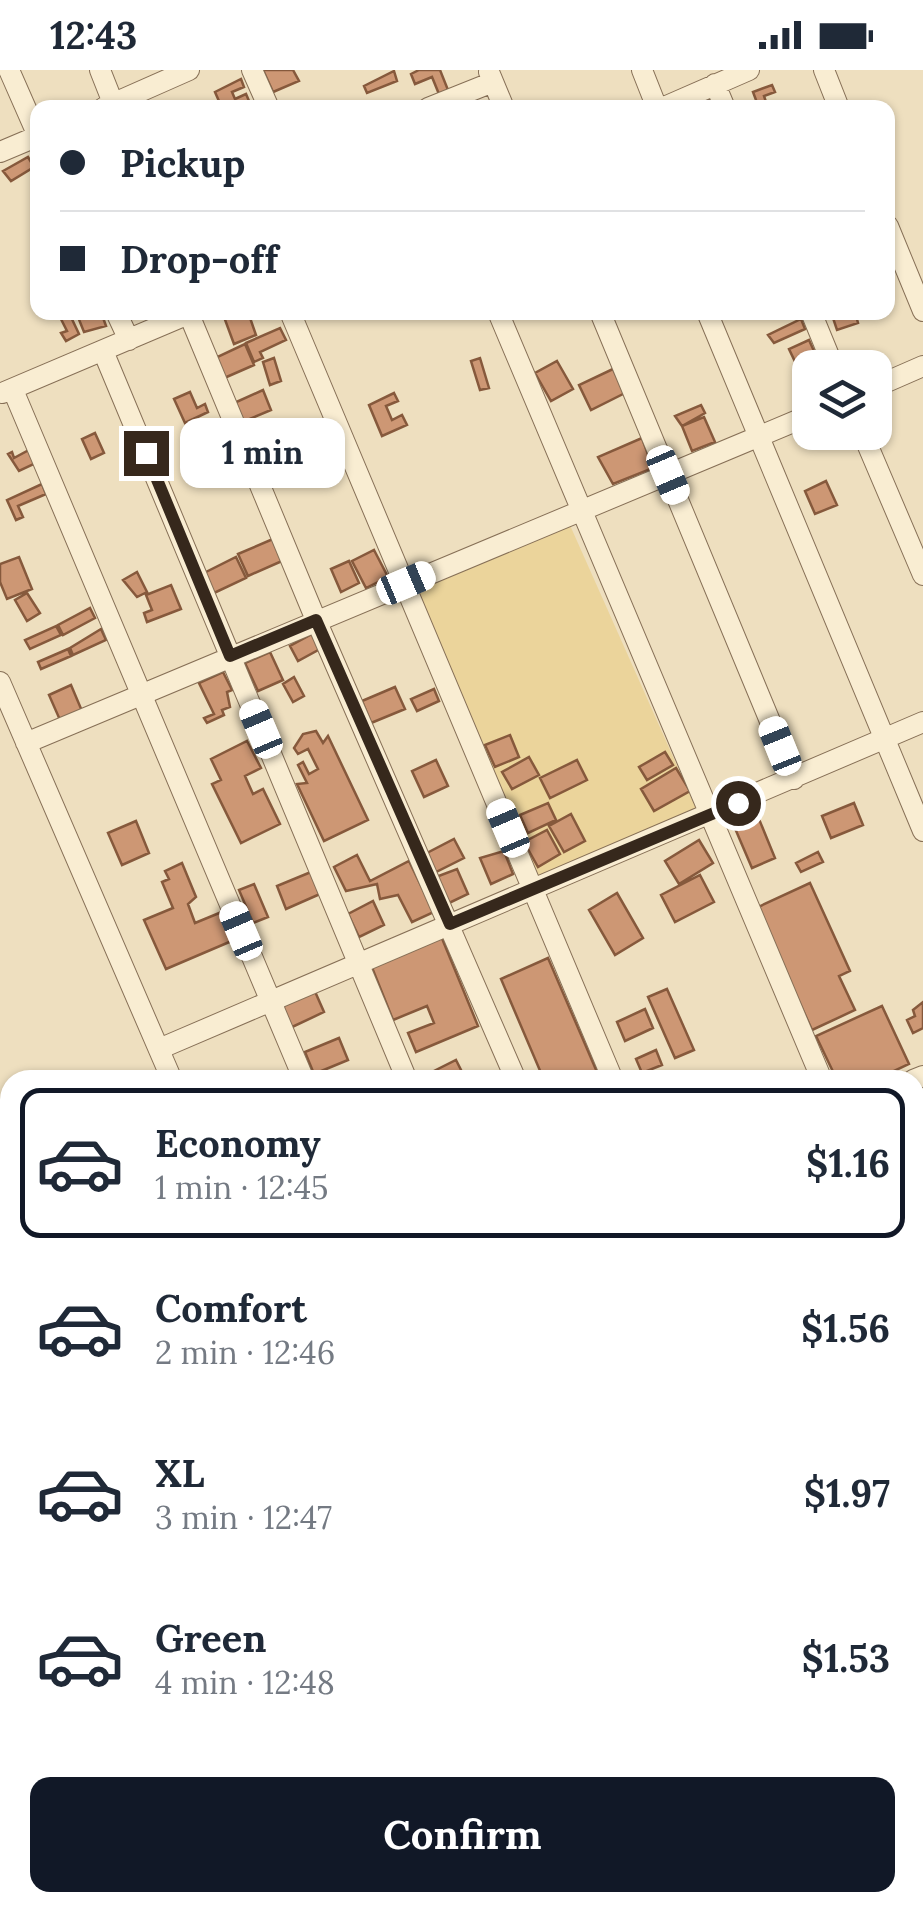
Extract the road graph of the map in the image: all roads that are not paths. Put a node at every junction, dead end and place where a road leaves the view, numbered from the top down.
1 (9, 70) edge
2 (100, 70) edge
3 (189, 70) edge
4 (252, 70) edge
5 (642, 70) edge
6 (824, 70) edge
7 (739, 72) edge
8 (490, 76) edge
9 (715, 84) junction
10 (108, 100) edge
11 (123, 100) edge
12 (265, 100) edge
13 (444, 100) edge
14 (500, 100) edge
15 (656, 100) edge
16 (678, 100) edge
17 (722, 100) edge
18 (836, 100) edge
19 (30, 120) edge
20 (30, 139) edge
21 (0, 152) edge
22 (895, 243) edge
23 (923, 311) edge
24 (119, 320) edge
25 (174, 320) edge
26 (193, 320) edge
27 (293, 320) edge
28 (501, 320) edge
29 (603, 320) edge
30 (710, 320) edge
31 (814, 320) edge
32 (128, 340) junction
33 (827, 350) edge
34 (103, 351) junction
35 (923, 366) edge
36 (892, 380) edge
37 (6, 392) edge
38 (792, 423) edge
39 (759, 438) junction
40 (870, 450) edge
41 (668, 475) junction
42 (581, 511) junction
43 (923, 576) edge
44 (406, 583) junction
45 (316, 620) junction
46 (230, 656) junction
47 (0, 682) edge
48 (140, 694) junction
49 (923, 722) edge
50 (885, 739) junction
51 (26, 743) junction
52 (794, 779) junction
53 (709, 815) junction
54 (923, 830) edge
55 (534, 890) junction
56 (450, 924) junction
57 (358, 962) junction
58 (270, 999) junction
59 (159, 1049) junction
60 (168, 1070) edge
61 (300, 1070) edge
62 (403, 1070) edge
63 (512, 1070) edge
64 (609, 1070) edge
65 (818, 1070) edge

1 - 19 street
2 - 10 street
3 - 11 street
4 - 12 street
5 - 15 street
6 - 18 street
7 - 9 street
8 - 13 street
8 - 14 street
9 - 16 street
9 - 17 street
20 - 21 street
22 - 23 street
24 - 32 street
25 - 32 street
26 - 45 street
27 - 44 street
28 - 42 street
29 - 41 street
30 - 39 street
31 - 33 street
32 - 34 street
34 - 37 street
34 - 46 street
35 - 36 street
37 - 48 street
38 - 39 street
39 - 41 street
39 - 50 street
40 - 43 street
41 - 42 street
41 - 52 street
42 - 44 street
42 - 53 street
44 - 45 street
44 - 55 street
45 - 46 street
45 - 56 street
46 - 48 street
46 - 57 street
47 - 51 street
48 - 51 street
48 - 58 street
49 - 50 street
50 - 52 street
50 - 54 street
51 - 59 street
52 - 53 street
53 - 55 street
53 - 65 street
55 - 56 street
55 - 64 street
56 - 57 street
56 - 63 street
57 - 58 street
57 - 62 street
58 - 59 street
58 - 61 street
59 - 60 street

